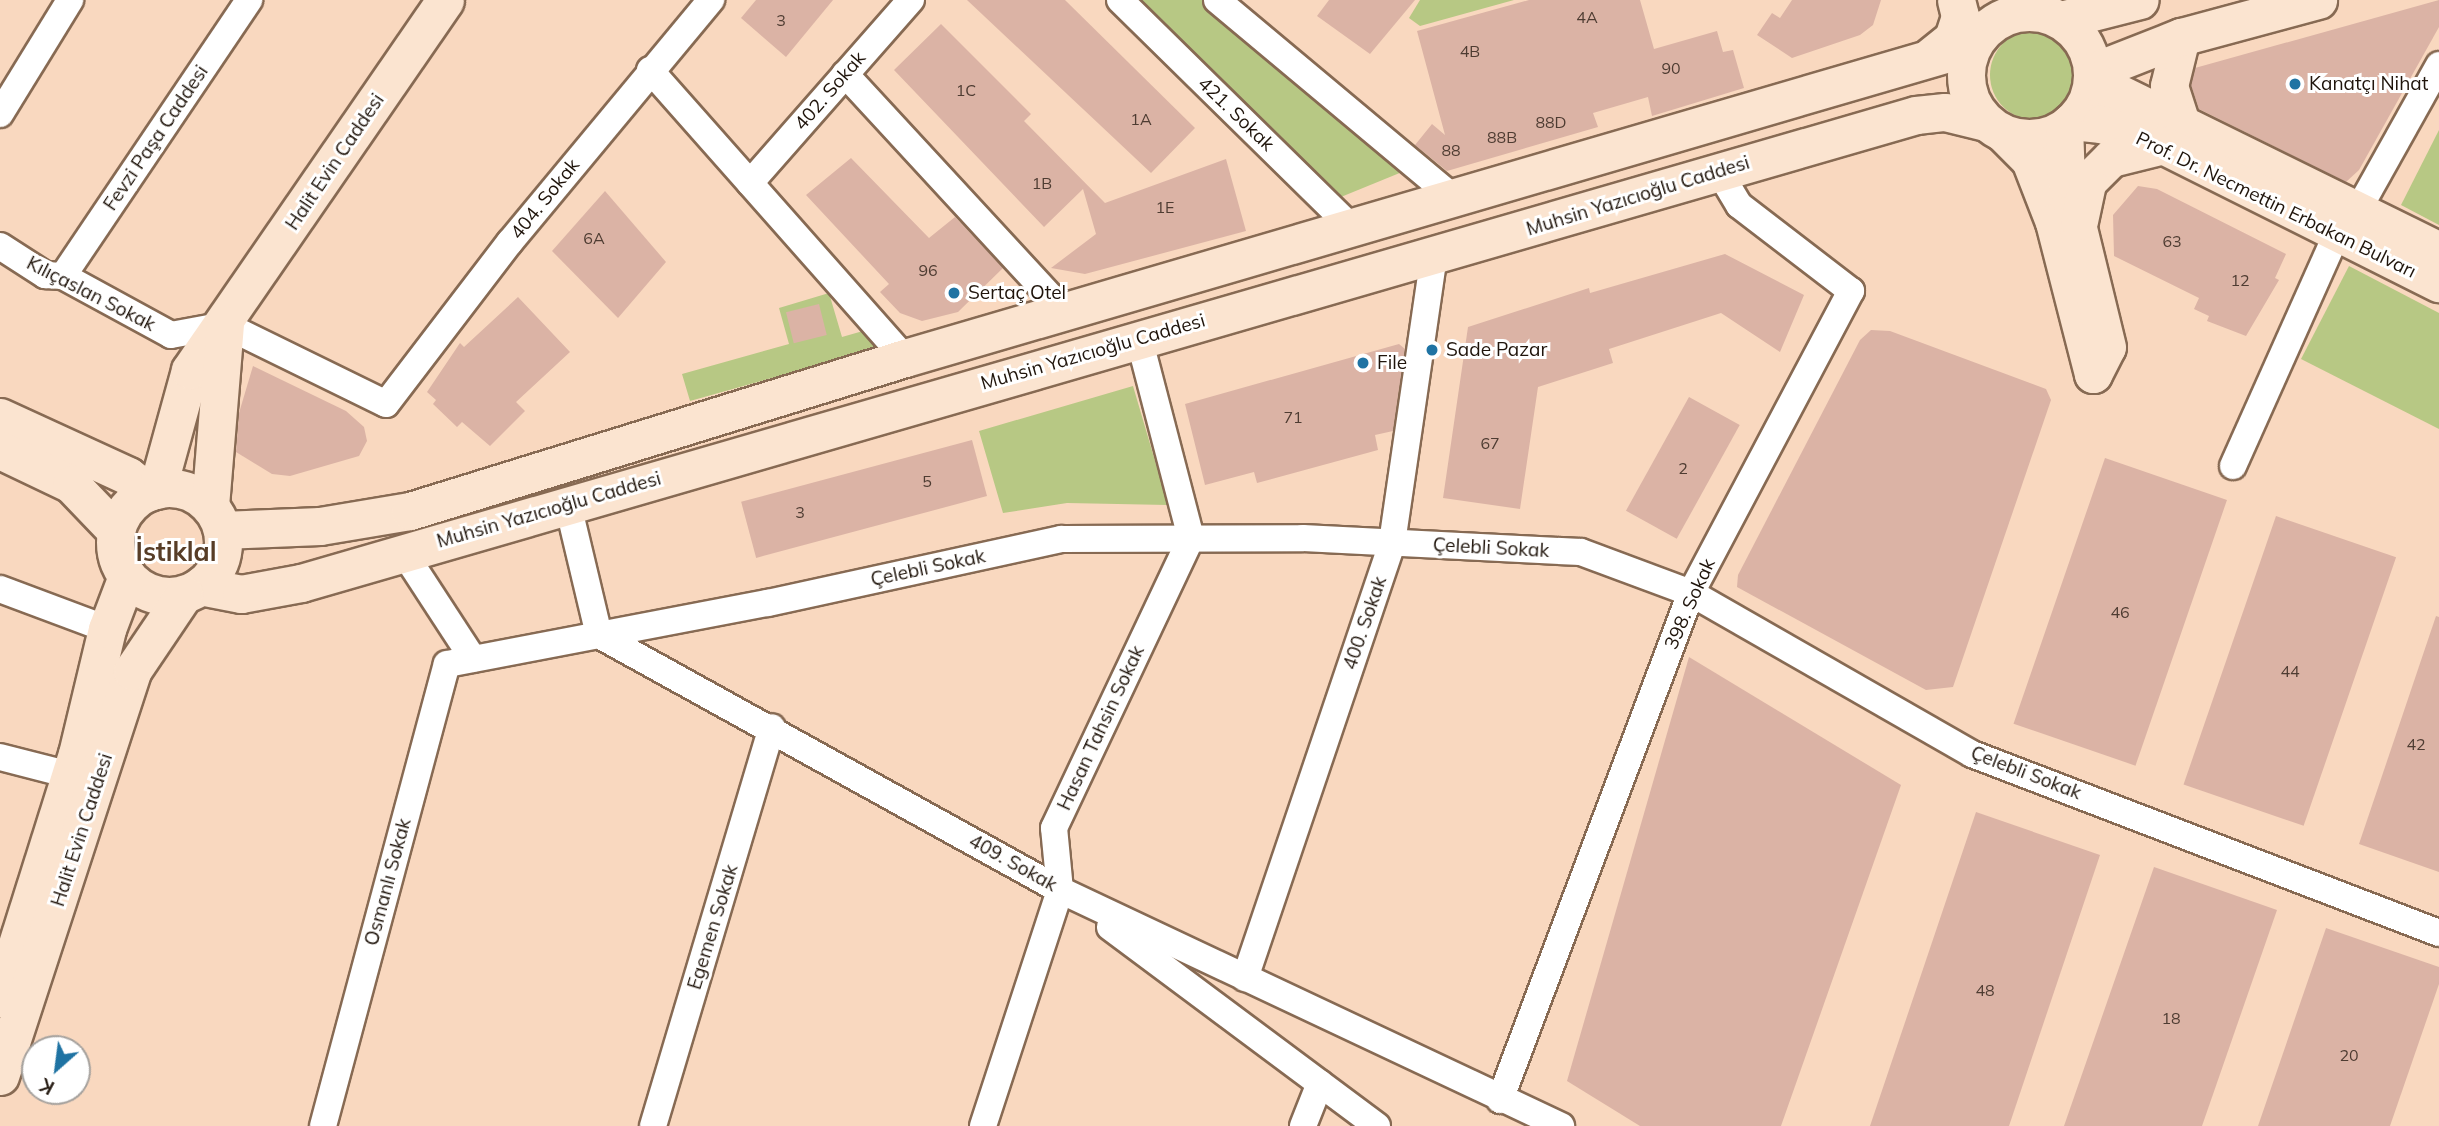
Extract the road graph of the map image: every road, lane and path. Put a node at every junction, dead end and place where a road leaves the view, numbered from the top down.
1 (70, 0) edge
2 (248, 0) edge
3 (445, 0) edge
4 (712, 0) edge
5 (911, 0) edge
6 (1120, 0) edge
7 (1217, 0) edge
8 (1956, 0) edge
9 (1964, 0) edge
10 (2140, 0) edge
11 (2318, 0) edge
12 (2042, 11) edge
13 (2181, 37) junction
14 (1974, 43) junction
15 (1922, 61) junction
16 (2439, 65) edge
17 (650, 69) junction
18 (845, 74) junction
19 (2092, 76) junction
20 (0, 114) edge
21 (2068, 125) junction
22 (1995, 128) junction
23 (2172, 134) junction
24 (1719, 172) junction
25 (750, 183) junction
26 (1454, 198) junction
27 (2079, 221) junction
28 (2347, 221) junction
29 (1352, 228) junction
30 (0, 246) edge
31 (2439, 251) edge
32 (1434, 256) junction
33 (63, 276) junction
34 (2439, 283) edge
35 (1065, 312) junction
36 (225, 325) junction
37 (1139, 339) junction
38 (905, 358) junction
39 (0, 417) edge
40 (0, 450) edge
41 (2233, 466) dead end
42 (154, 491) junction
43 (568, 505) junction
44 (216, 518) junction
45 (116, 531) junction
46 (1191, 538) junction
47 (1392, 542) junction
48 (404, 553) junction
49 (127, 576) junction
50 (0, 589) edge
51 (192, 590) junction
52 (1691, 593) junction
53 (107, 629) junction
54 (598, 635) junction
55 (473, 659) junction
56 (772, 727) junction
57 (0, 758) edge
58 (70, 775) junction
59 (1060, 890) junction
60 (2439, 933) edge
61 (1245, 978) junction
62 (0, 998) edge
63 (0, 1076) edge
64 (1320, 1083) junction
65 (1500, 1100) junction
66 (323, 1126) edge
67 (653, 1126) edge
68 (983, 1126) edge
69 (1303, 1126) edge
70 (1377, 1126) edge
71 (1561, 1126) edge

1 - 20 street
2 - 33 street, Fevzi Paşa Caddesi
3 - 36 main road, Halit Evin Caddesi
4 - 17 street, 404. Sokak
5 - 18 street, 402. Sokak
6 - 29 street, 421. Sokak
7 - 26 street
8 - 15 main road
9 - 14 main road
10 - 12 main road
11 - 13 main road
12 - 14 main road
12 - 19 main road
13 - 19 main road
13 - 23 main road
14 - 15 main road, Muhsin Yazıcıoğlu Caddesi
14 - 22 main road
15 - 26 main road, Muhsin Yazıcıoğlu Caddesi
16 - 28 street
17 - 25 street
17 - 36 street, 404. Sokak
18 - 25 street, 402. Sokak
18 - 35 street
19 - 21 main road
19 - 23 main road, Prof. Dr. Necmettin Erbakan Bulvarı
21 - 22 main road
21 - 23 main road, Prof. Dr. Necmettin Erbakan Bulvarı
21 - 27 main road
22 - 24 main road, Muhsin Yazıcıoğlu Caddesi
22 - 27 main road
23 - 27 main road
23 - 28 main road, Prof. Dr. Necmettin Erbakan Bulvarı
24 - 32 main road, Muhsin Yazıcıoğlu Caddesi
24 - 52 street, 398. Sokak
25 - 38 street
26 - 29 main road, Muhsin Yazıcıoğlu Caddesi
28 - 31 main road, Prof. Dr. Necmettin Erbakan Bulvarı
28 - 34 main road, Prof. Dr. Necmettin Erbakan Bulvarı
28 - 41 street
29 - 35 main road, Muhsin Yazıcıoğlu Caddesi
30 - 33 street, Kılıçaslan Sokak
32 - 37 main road, Muhsin Yazıcıoğlu Caddesi
32 - 47 street, 400. Sokak
33 - 36 street, Kılıçaslan Sokak
35 - 38 main road, Muhsin Yazıcıoğlu Caddesi
36 - 42 main road, Halit Evin Caddesi
36 - 44 main road, Halit Evin Caddesi
37 - 43 main road, Muhsin Yazıcıoğlu Caddesi
37 - 46 street
38 - 44 main road, Muhsin Yazıcıoğlu Caddesi
39 - 42 main road
40 - 45 main road
42 - 44 main road
42 - 45 main road
43 - 48 main road, Muhsin Yazıcıoğlu Caddesi
43 - 54 street
44 - 51 main road
45 - 49 main road
46 - 47 street, Çelebli Sokak
46 - 54 street, Çelebli Sokak
46 - 59 street, Hasan Tahsin Sokak
47 - 52 street, Çelebli Sokak
47 - 61 street, 400. Sokak
48 - 51 main road, Muhsin Yazıcıoğlu Caddesi
48 - 55 street
49 - 51 main road
49 - 53 main road, Halit Evin Caddesi
50 - 53 street
51 - 63 main road, Halit Evin Caddesi
52 - 60 street, Çelebli Sokak
52 - 65 street, 398. Sokak
53 - 58 main road, Halit Evin Caddesi
54 - 55 street, Çelebli Sokak
54 - 56 street, 409. Sokak
55 - 66 street, Osmanlı Sokak
56 - 59 street, 409. Sokak
56 - 67 street, Egemen Sokak
57 - 58 street
58 - 62 main road, Halit Evin Caddesi
59 - 61 street, 409. Sokak
59 - 64 street
59 - 68 street, Hasan Tahsin Sokak
61 - 65 street, 409. Sokak
64 - 69 street
64 - 70 street
65 - 71 street, 409. Sokak

